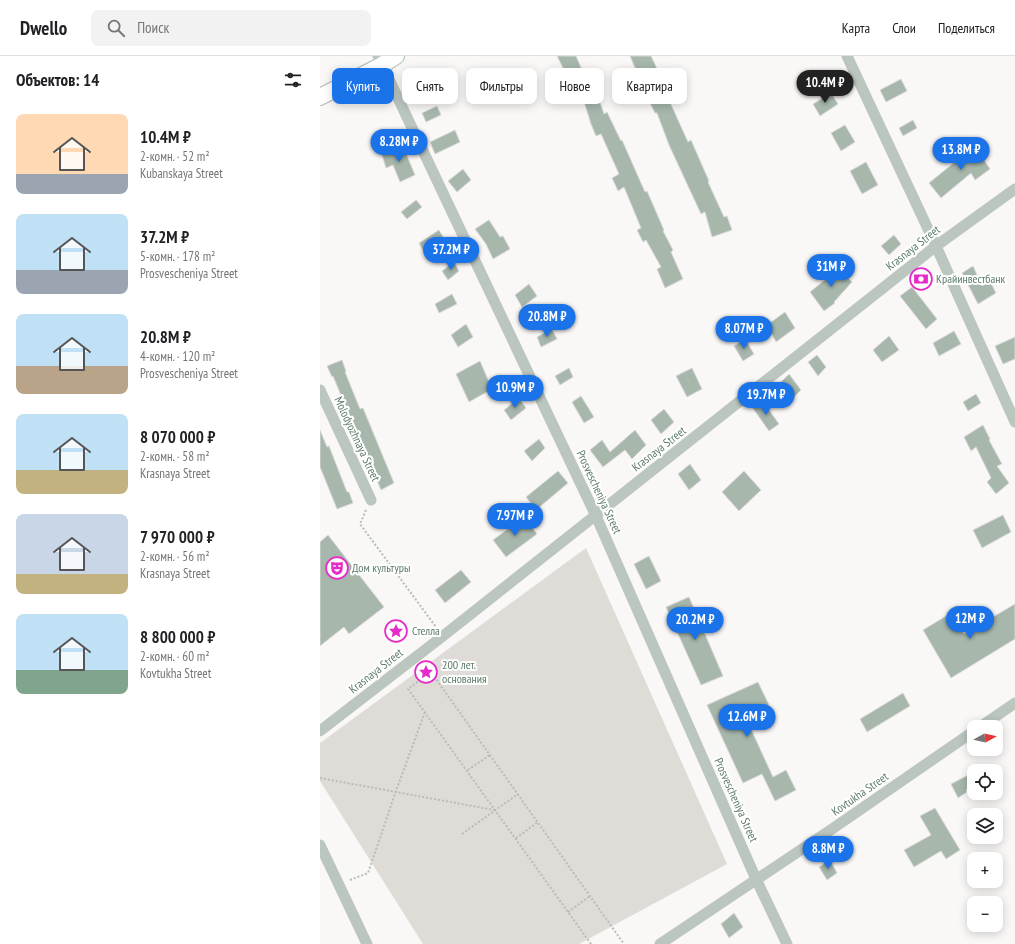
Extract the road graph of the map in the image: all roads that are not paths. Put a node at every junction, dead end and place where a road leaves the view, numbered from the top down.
1 (396, 56) edge
2 (847, 56) edge
3 (380, 60) edge
4 (320, 97) edge
5 (1015, 189) edge
6 (936, 246) junction
7 (320, 390) edge
8 (1015, 422) edge
9 (371, 500) road end
10 (596, 516) junction
11 (1015, 703) edge
12 (990, 720) edge
13 (320, 731) edge
14 (967, 736) edge
15 (320, 845) edge
16 (756, 879) junction
17 (367, 944) edge
18 (660, 944) edge
19 (787, 944) edge

1 - 3 street
2 - 6 street
3 - 4 street
3 - 10 street, Prosvescheniya Street
5 - 6 street, Krasnaya Street
6 - 8 street
6 - 10 street, Krasnaya Street
7 - 9 street, Molodyozhnaya Street
10 - 13 street, Krasnaya Street
10 - 16 street, Prosvescheniya Street
11 - 12 street
14 - 16 street, Kovtukha Street
15 - 17 street
16 - 18 street, Kovtukha Street
16 - 19 street, Prosvescheniya Street

